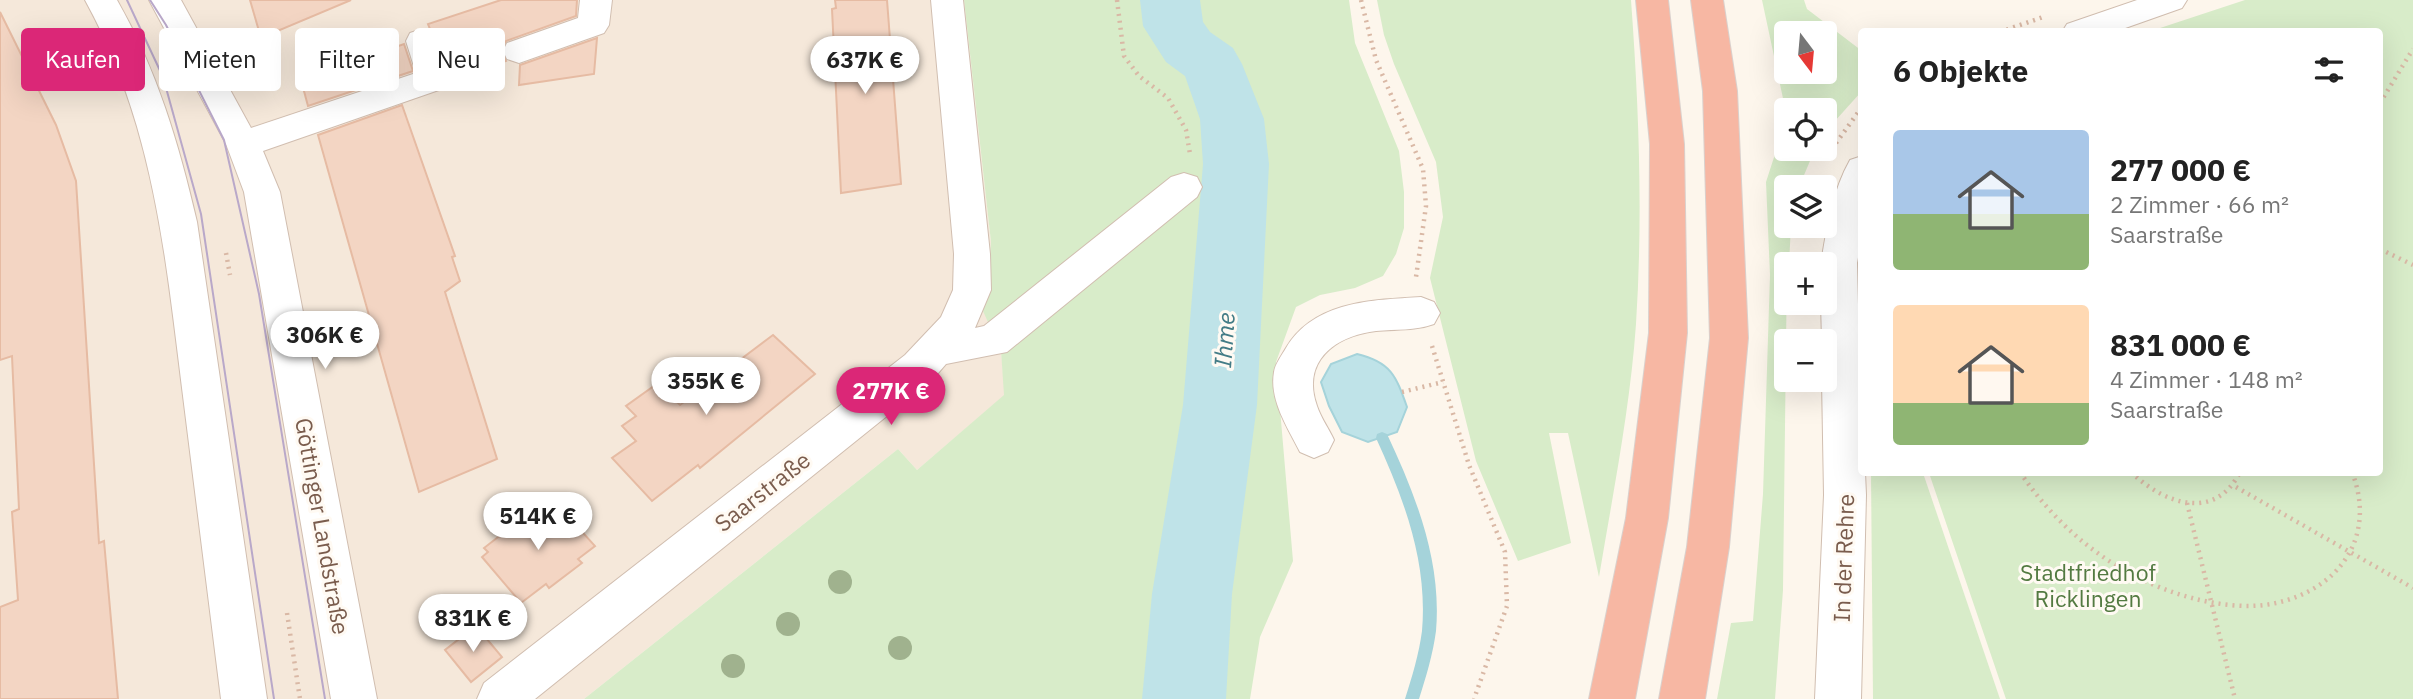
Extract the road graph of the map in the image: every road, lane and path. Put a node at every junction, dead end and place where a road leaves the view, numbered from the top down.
1 (101, 0) edge
2 (165, 0) edge
3 (596, 0) edge
4 (947, 0) edge
5 (1117, 0) edge
6 (1361, 0) edge
7 (1652, 0) edge
8 (1707, 0) edge
9 (2171, 0) edge
10 (2090, 28) edge
11 (2413, 50) edge
12 (519, 51) dead end
13 (413, 86) edge
14 (2383, 98) edge
15 (243, 144) junction
16 (1858, 180) edge
17 (1184, 187) joint
18 (2383, 250) edge
19 (2413, 265) edge
20 (1422, 313) junction
21 (934, 350) junction
22 (1443, 382) junction
23 (1402, 392) dead end
24 (1314, 440) dead end
25 (2023, 476) edge
26 (2135, 476) edge
27 (2239, 476) edge
28 (2354, 476) edge
29 (2236, 487) junction
30 (2187, 503) junction
31 (2352, 553) junction
32 (2413, 588) edge
33 (2212, 603) junction
34 (287, 613) dead end
35 (244, 699) edge
36 (300, 699) edge
37 (354, 699) edge
38 (500, 699) edge
39 (1474, 699) edge
40 (1612, 699) edge
41 (1682, 699) edge
42 (1838, 699) edge
43 (2235, 699) edge

1 - 35 street
2 - 15 street, Göttinger Landstraße
3 - 12 street
4 - 21 street, Saarstraße
5 - 17 path
6 - 20 path
7 - 40 highway
8 - 41 highway
9 - 10 street
11 - 14 path
13 - 15 street
15 - 37 street, Göttinger Landstraße
16 - 42 street, In der Rehre
17 - 21 street
18 - 19 path
20 - 22 path
20 - 24 street
21 - 38 street, Saarstraße
22 - 23 path
22 - 39 path
25 - 33 path
26 - 30 path
27 - 29 path
28 - 31 path
29 - 30 path
29 - 31 path
30 - 33 path
31 - 32 path
31 - 33 path
33 - 43 path
34 - 36 path

